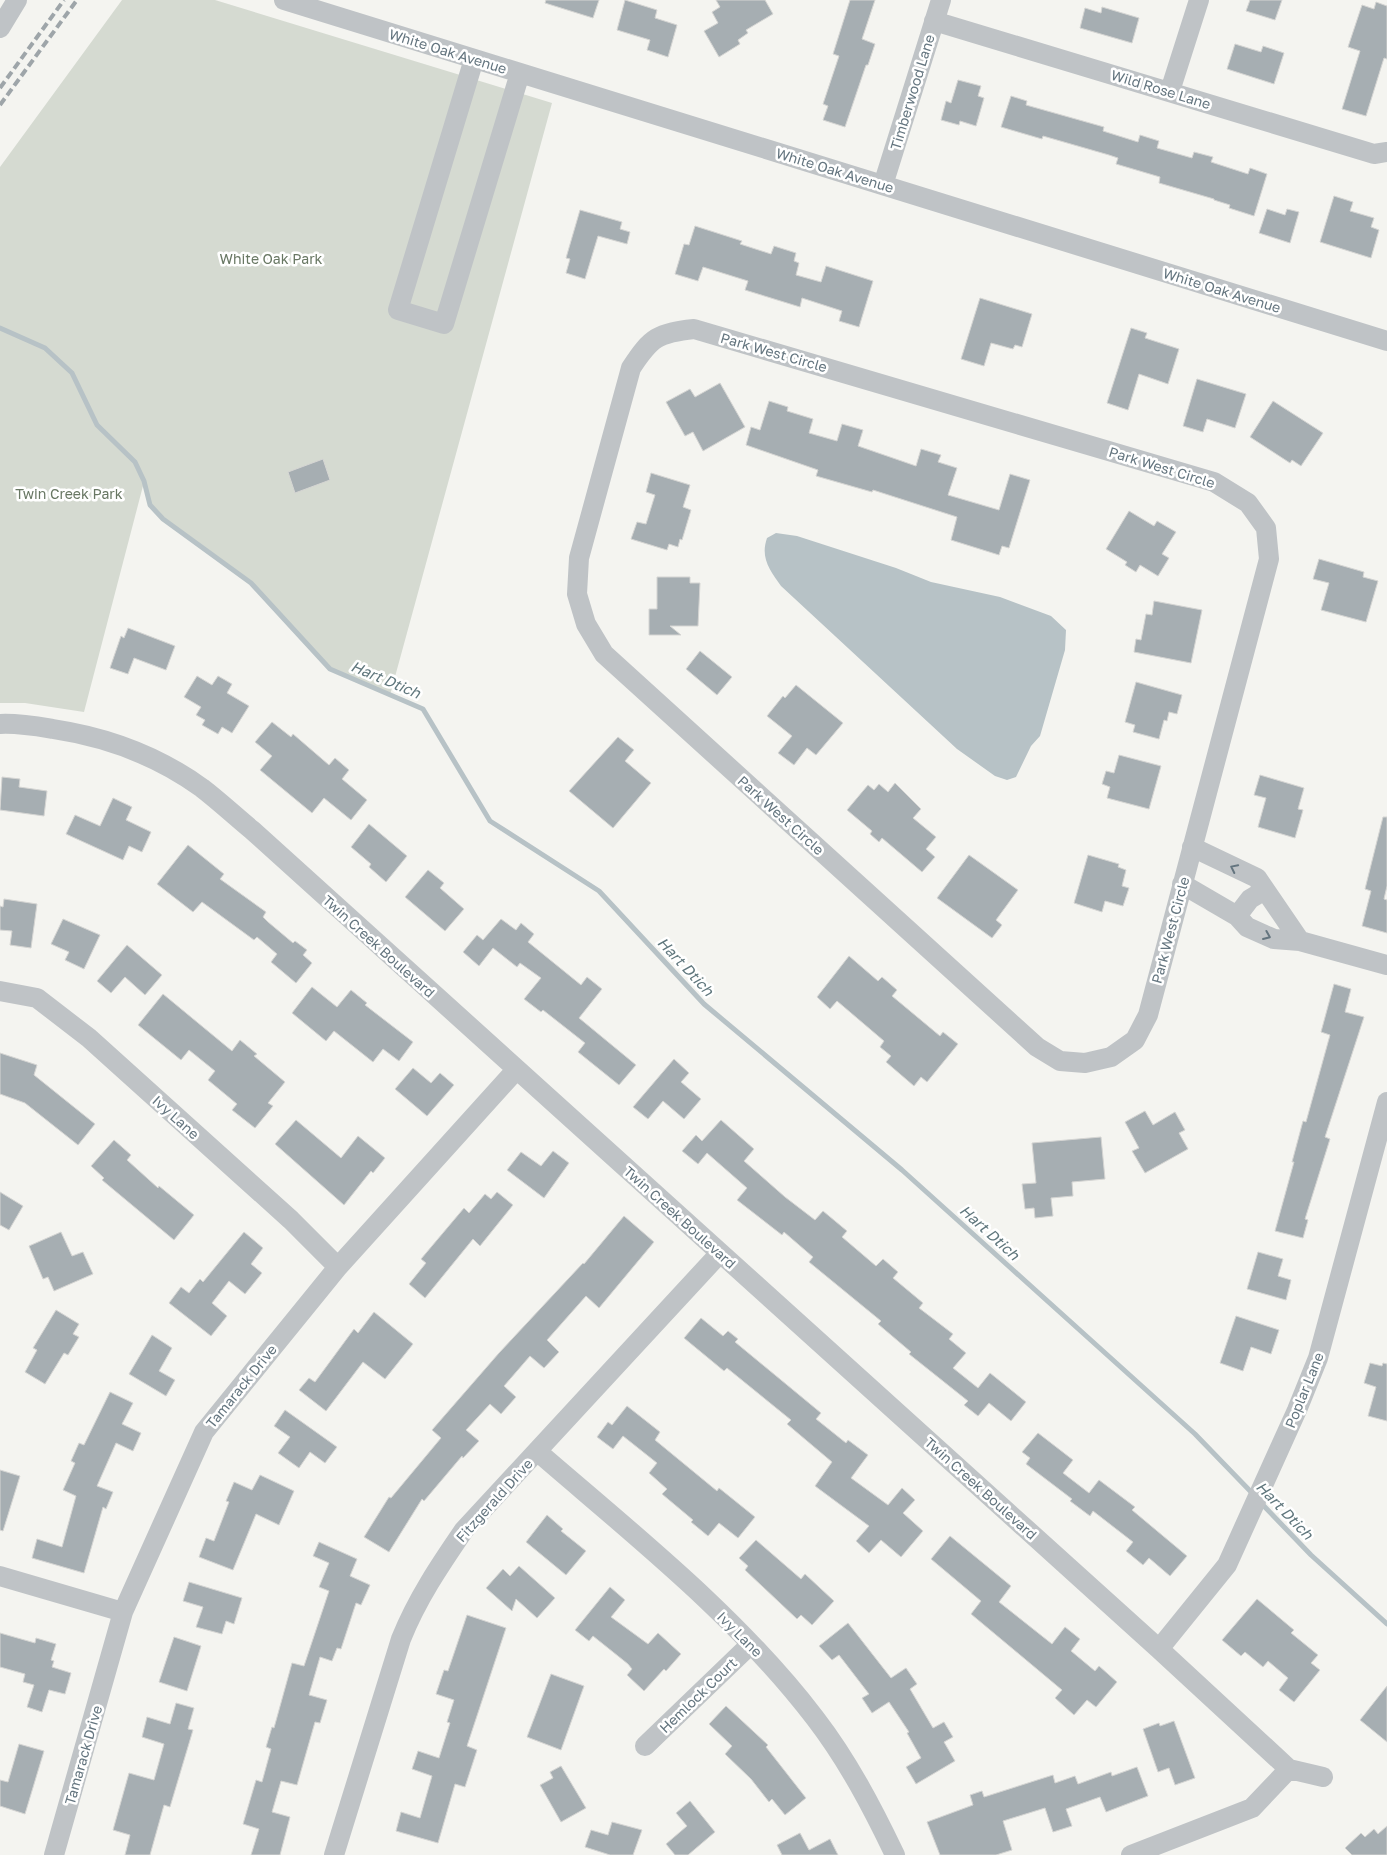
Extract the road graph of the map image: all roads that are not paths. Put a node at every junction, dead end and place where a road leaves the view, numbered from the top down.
1 (17, 0) edge
2 (284, 0) edge
3 (941, 0) edge
4 (1199, 0) edge
5 (934, 21) junction
6 (0, 28) edge
7 (474, 59) junction
8 (520, 73) junction
9 (1170, 92) junction
10 (1387, 152) edge
11 (883, 185) junction
12 (1387, 341) edge
13 (0, 724) edge
14 (1192, 847) junction
15 (1182, 884) junction
16 (1265, 890) junction
17 (1237, 916) junction
18 (1300, 941) junction
19 (1387, 965) edge
20 (0, 991) edge
21 (516, 1070) junction
22 (1387, 1102) edge
23 (720, 1253) junction
24 (338, 1267) junction
25 (538, 1452) junction
26 (0, 1576) edge
27 (123, 1612) junction
28 (751, 1644) junction
29 (1159, 1649) junction
30 (645, 1746) dead end
31 (1289, 1769) junction
32 (1323, 1777) dead end
33 (54, 1855) edge
34 (334, 1855) edge
35 (895, 1855) edge
36 (1131, 1855) edge

1 - 6 street
2 - 7 street, White Oak Avenue
3 - 5 street, Timberwood Lane
4 - 9 street
5 - 9 street, Wild Rose Lane
5 - 11 street, Timberwood Lane
7 - 8 street, White Oak Avenue
7 - 8 street
8 - 11 street, White Oak Avenue
9 - 10 street, Wild Rose Lane
11 - 12 street, White Oak Avenue
13 - 21 street, Twin Creek Boulevard
14 - 15 street, Park West Circle
14 - 15 street, Park West Circle
16 -> 14 street
15 - 17 street
16 - 17 street
16 - 18 street
17 -> 18 street
18 - 19 street
20 - 24 street, Ivy Lane
21 - 23 street, Twin Creek Boulevard
21 - 24 street, Tamarack Drive
22 - 29 street, Poplar Lane
23 - 25 street, Fitzgerald Drive
23 - 29 street, Twin Creek Boulevard
24 - 27 street, Tamarack Drive
25 - 28 street, Ivy Lane
25 - 34 street, Fitzgerald Drive
26 - 27 street
27 - 33 street, Tamarack Drive
28 - 30 street, Hemlock Court
28 - 35 street, Ivy Lane
29 - 31 street, Twin Creek Boulevard
31 - 32 street, Twin Creek Boulevard
31 - 36 street

